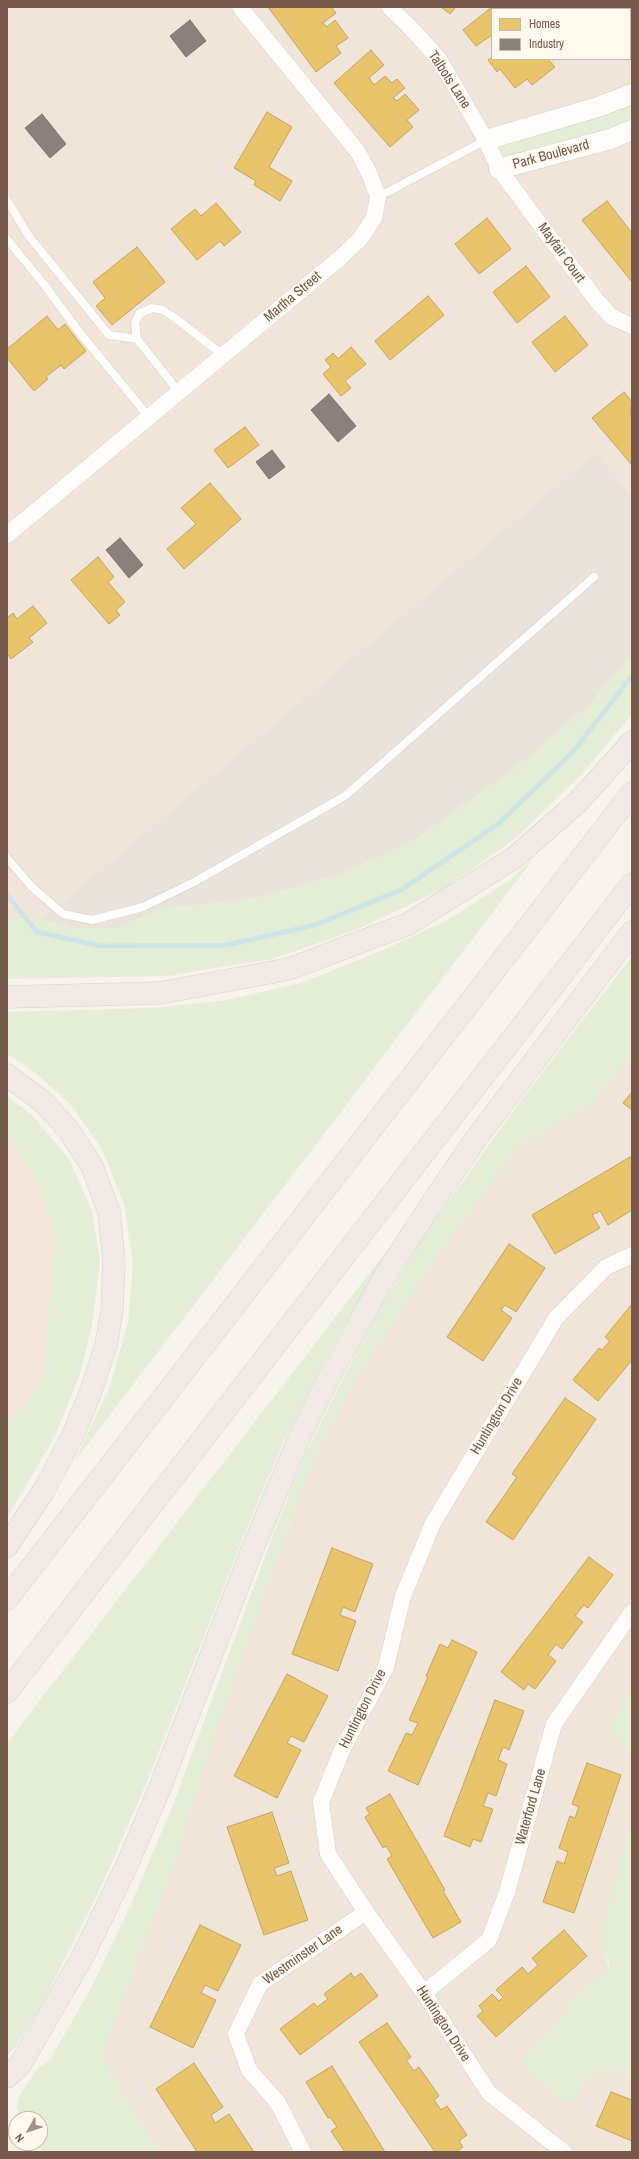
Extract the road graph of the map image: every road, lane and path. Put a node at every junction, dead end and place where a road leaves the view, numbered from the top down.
1 (240, 7) edge
2 (389, 7) edge
3 (632, 94) edge
4 (632, 130) edge
5 (486, 140) junction
6 (499, 169) junction
7 (378, 197) junction
8 (7, 200) edge
9 (7, 239) edge
10 (632, 326) edge
11 (136, 339) junction
12 (223, 355) junction
13 (179, 392) junction
14 (149, 417) junction
15 (7, 535) edge
16 (594, 576) dead end
17 (632, 742) edge
18 (632, 794) edge
19 (7, 858) edge
20 (632, 884) edge
21 (632, 932) edge
22 (7, 997) edge
23 (7, 1075) edge
24 (632, 1255) edge
25 (7, 1546) edge
26 (7, 1599) edge
27 (632, 1612) edge
28 (7, 1692) edge
29 (366, 1912) junction
30 (424, 1992) junction
31 (7, 2077) edge
32 (7, 2141) edge
33 (16, 2152) edge
34 (303, 2152) edge
35 (564, 2152) edge

1 - 7 street
2 - 5 street, Talbots Lane
3 - 5 street
4 - 6 street, Park Boulevard
5 - 6 street, Park Boulevard
5 - 7 lane
6 - 10 street, Mayfair Court
7 - 12 street, Martha Street
8 - 11 lane
9 - 14 lane
11 - 12 lane
11 - 13 lane
12 - 13 street, Martha Street
13 - 14 street, Martha Street
14 - 15 street, Martha Street
16 - 19 lane
17 - 22 highway
18 - 26 highway
20 - 28 highway
21 - 31 highway
23 - 25 highway
24 - 29 street, Huntington Drive
27 - 30 street, Waterford Lane
29 - 30 street, Huntington Drive
29 - 34 street, Westminster Lane
30 - 35 street, Huntington Drive
32 - 33 main road

